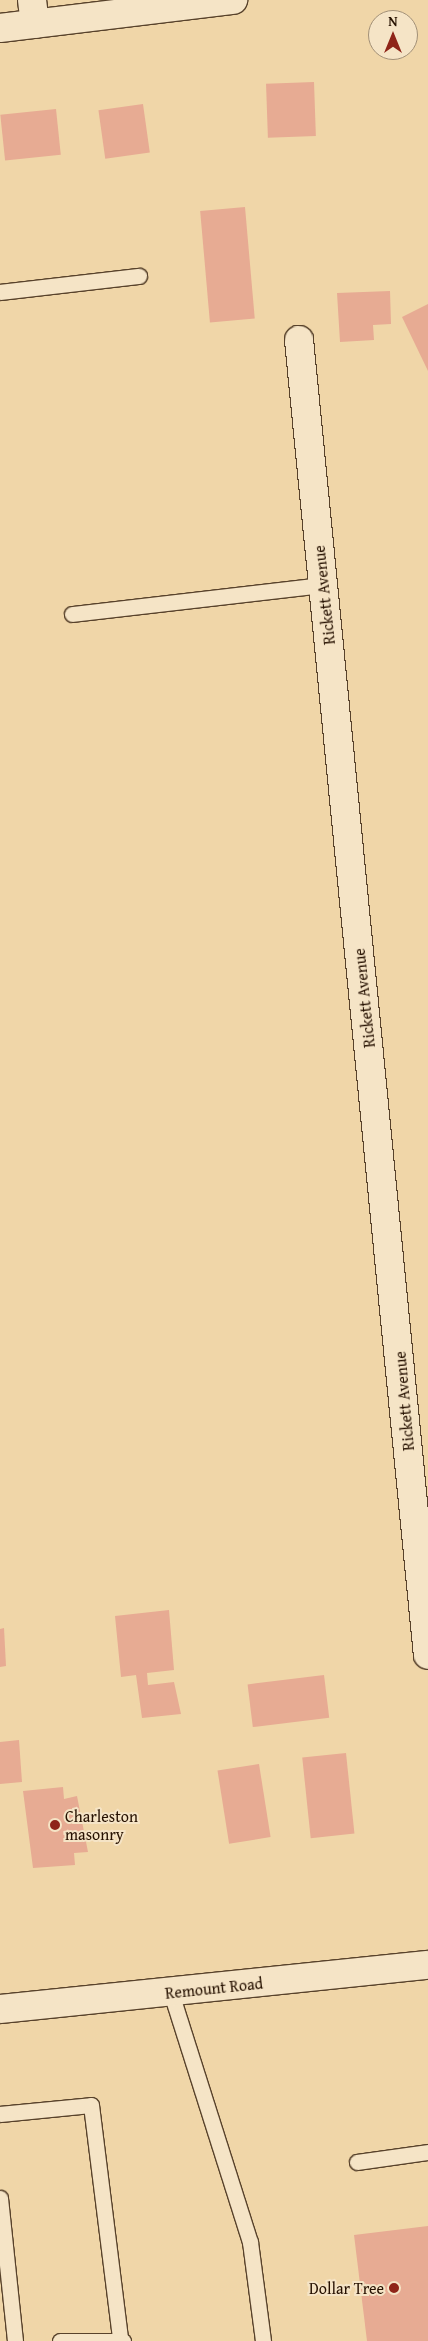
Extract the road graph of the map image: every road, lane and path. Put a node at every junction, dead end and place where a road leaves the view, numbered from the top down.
1 (233, 0) edge
2 (34, 12) edge
3 (0, 28) edge
4 (139, 276) dead end
5 (0, 292) edge
6 (299, 340) dead end
7 (323, 585) junction
8 (72, 614) dead end
9 (428, 1656) edge
10 (428, 1965) edge
11 (171, 1993) junction
12 (0, 2009) edge
13 (0, 2114) edge
14 (428, 2152) edge
15 (357, 2162) dead end
16 (0, 2198) edge
17 (121, 2340) edge
18 (15, 2341) edge
19 (60, 2341) edge
20 (263, 2341) edge

1 - 2 street
2 - 3 street
4 - 5 lane
6 - 7 street, Rickett Avenue
7 - 8 lane
7 - 9 street, Rickett Avenue
10 - 11 street, Remount Road
11 - 12 street, Remount Road
11 - 20 lane
13 - 17 lane
14 - 15 lane
16 - 18 lane
17 - 19 lane

